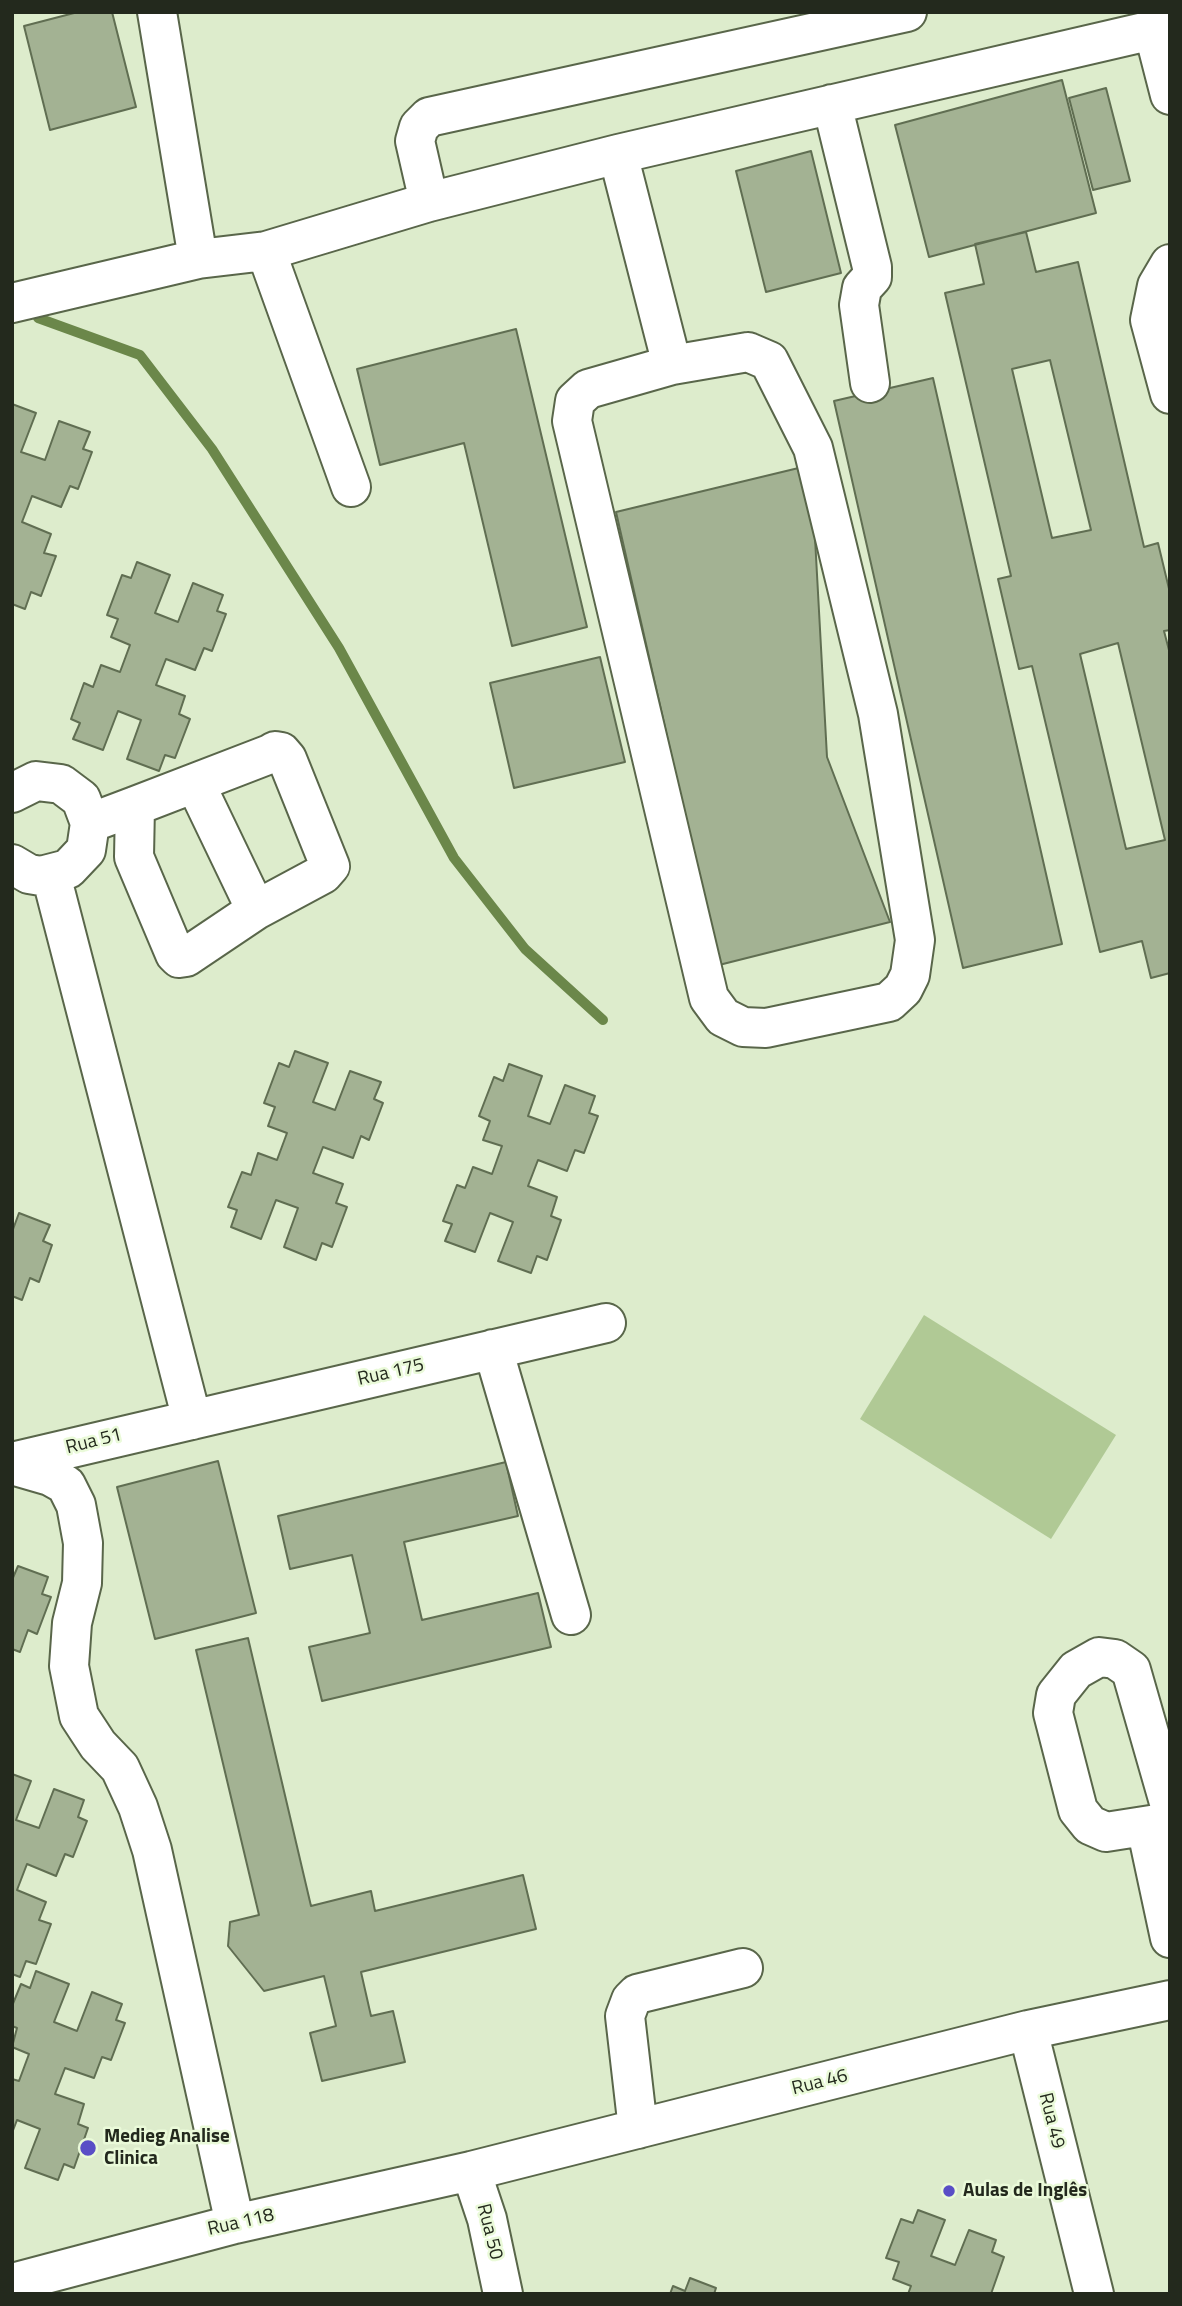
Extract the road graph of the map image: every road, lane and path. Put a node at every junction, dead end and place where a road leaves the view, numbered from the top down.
1 (156, 12) edge
2 (907, 12) edge
3 (1164, 24) edge
4 (1170, 95) edge
5 (832, 104) junction
6 (618, 154) junction
7 (429, 202) junction
8 (266, 251) junction
9 (198, 259) junction
10 (1170, 264) edge
11 (12, 303) edge
12 (672, 365) junction
13 (870, 383) dead end
14 (1170, 394) edge
15 (351, 487) dead end
16 (195, 783) junction
17 (12, 793) edge
18 (135, 806) junction
19 (90, 823) junction
20 (12, 864) edge
21 (51, 875) junction
22 (256, 910) junction
23 (606, 1323) dead end
24 (493, 1349) junction
25 (184, 1422) junction
26 (137, 1432) junction
27 (12, 1464) edge
28 (76, 1505) junction
29 (571, 1615) dead end
30 (1162, 1818) edge
31 (1170, 1938) edge
32 (743, 1968) dead end
33 (1170, 2000) edge
34 (1028, 2031) junction
35 (638, 2129) junction
36 (471, 2171) junction
37 (234, 2224) junction
38 (12, 2283) edge
39 (503, 2294) edge
40 (1094, 2294) edge

1 - 9 street
2 - 7 street
3 - 4 street
3 - 5 street
5 - 6 street
5 - 13 street
6 - 7 street
6 - 12 street
7 - 8 street
8 - 9 street
8 - 15 street
9 - 11 street
10 - 14 street
12 - 12 street
16 - 18 street
16 - 22 street
16 - 22 street
17 - 19 street
18 - 19 street
18 - 22 street
19 - 21 street
20 - 21 street
21 - 25 street
23 - 24 street, Rua 175
24 - 25 street, Rua 175
24 - 29 street
25 - 26 street, Rua 51
26 - 27 street, Rua 51
26 - 28 street
27 - 28 street
28 - 37 street
30 - 31 street
32 - 35 street
33 - 34 street, Rua 46
34 - 35 street, Rua 46
34 - 40 street, Rua 49
35 - 36 street, Rua 46
36 - 37 street, Rua 118
36 - 39 street, Rua 50
37 - 38 street, Rua 118

